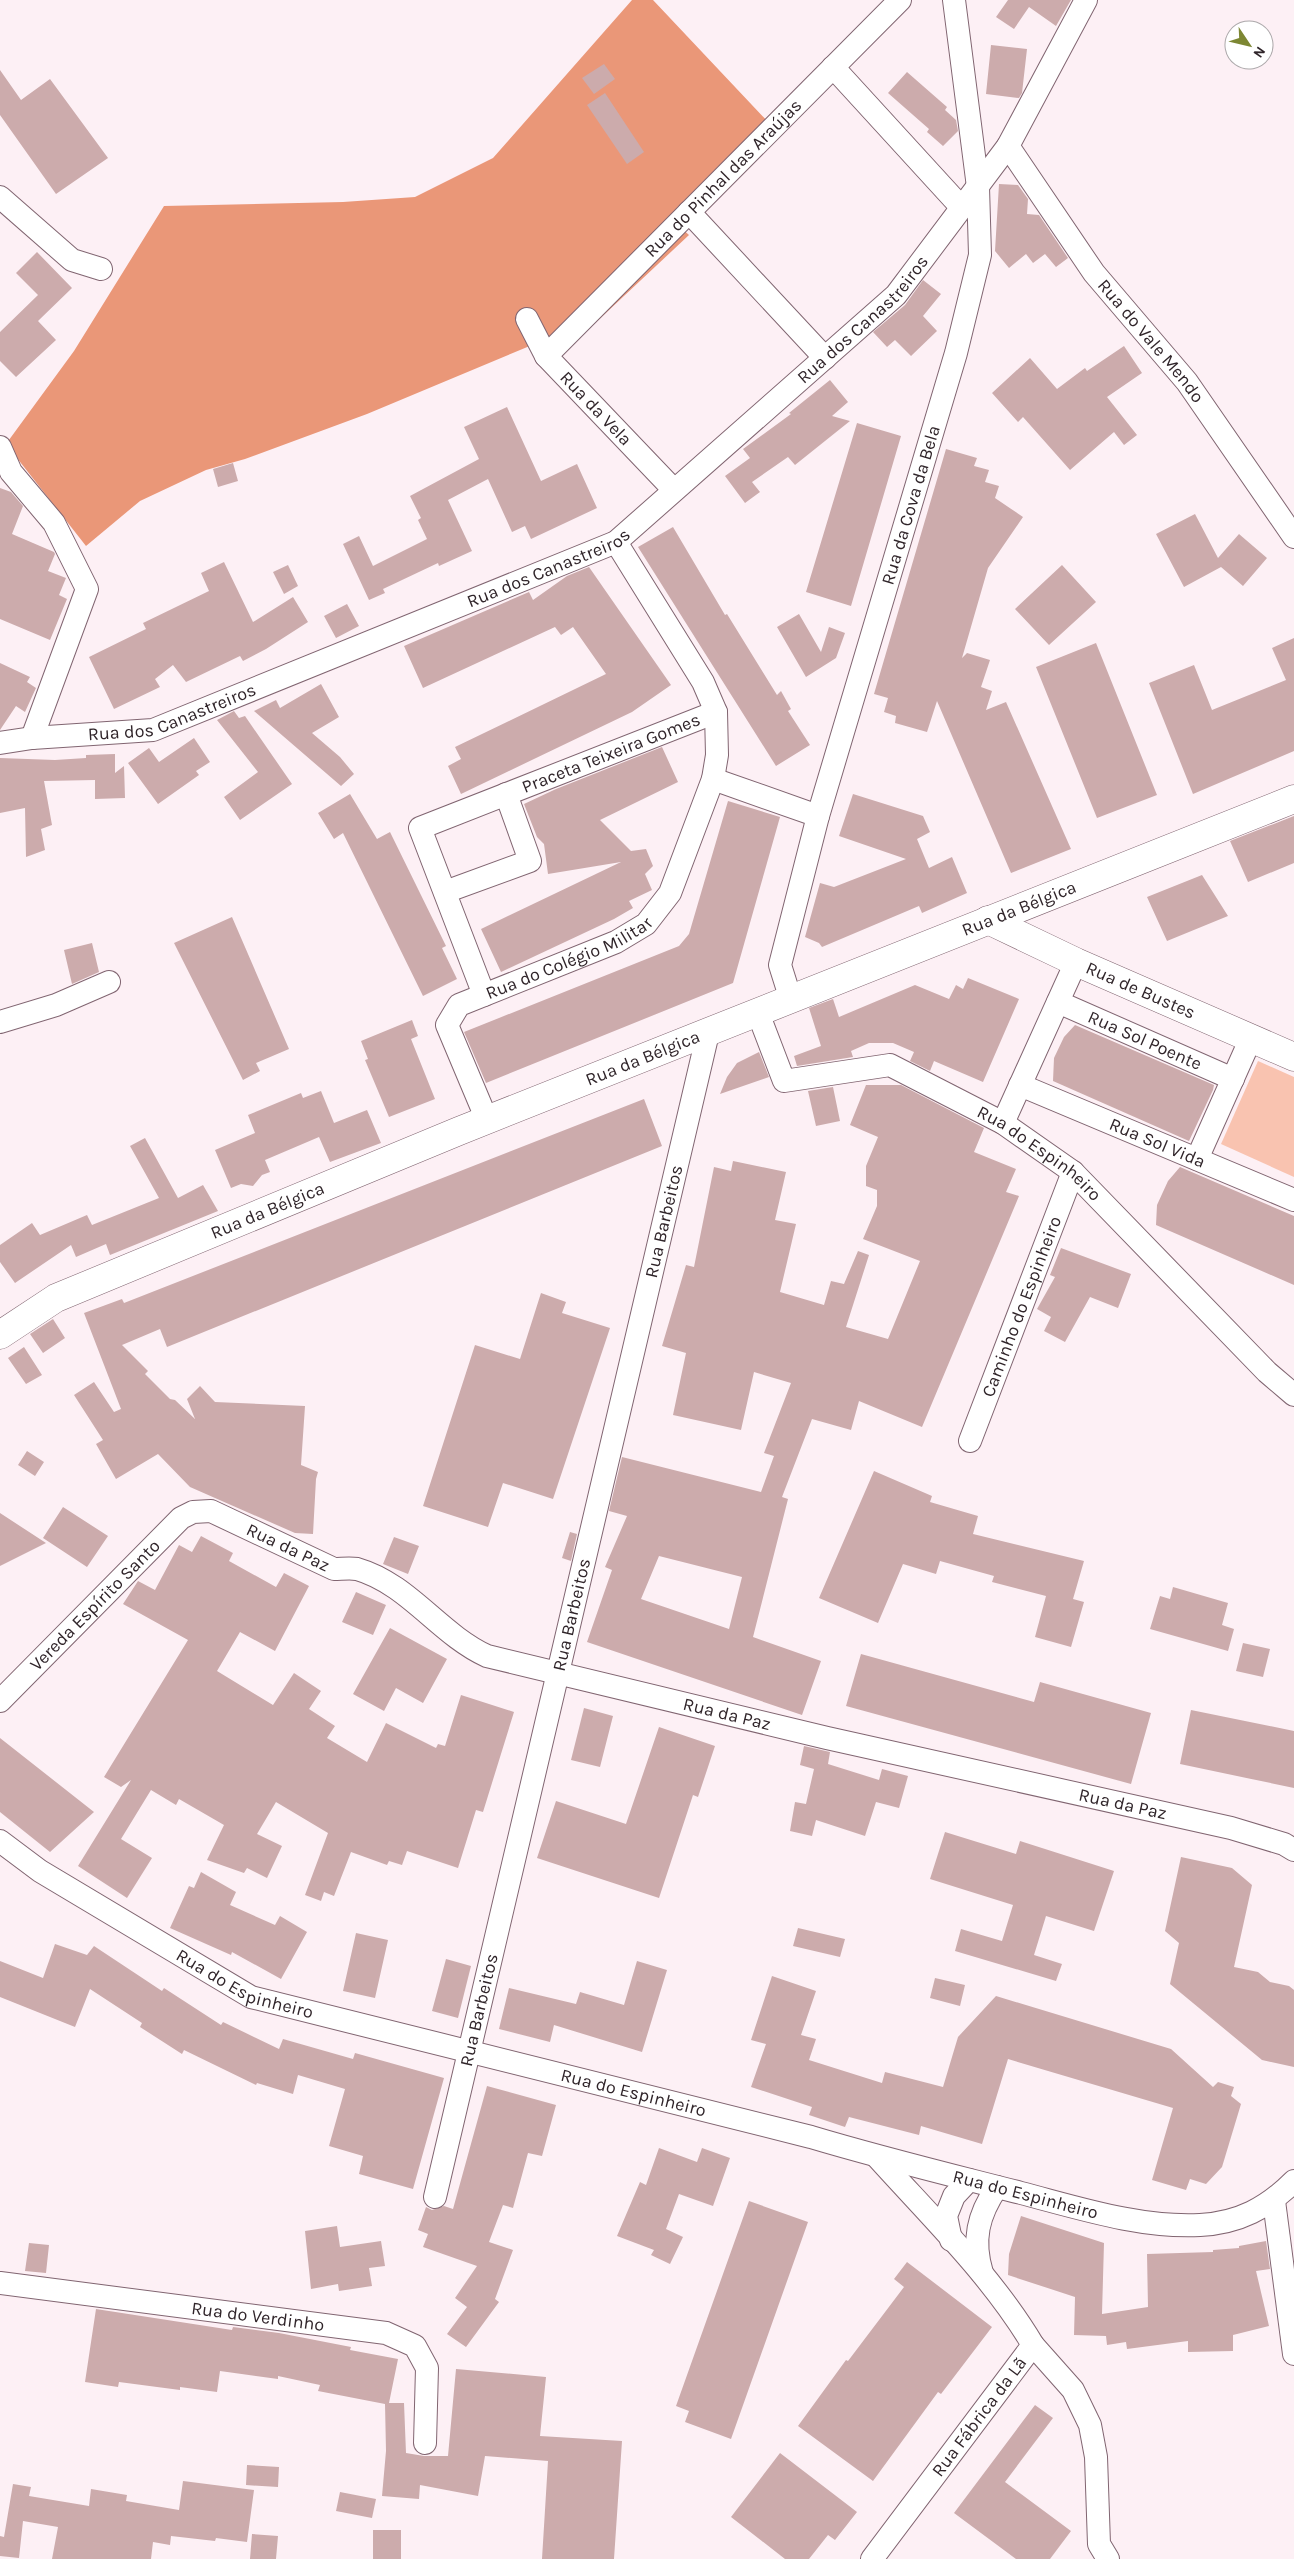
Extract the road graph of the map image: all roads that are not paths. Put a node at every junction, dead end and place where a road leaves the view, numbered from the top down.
1 (900, 0) edge
2 (954, 0) edge
3 (1086, 0) edge
4 (833, 67) junction
5 (1008, 146) junction
6 (978, 187) junction
7 (0, 196) edge
8 (962, 208) junction
9 (689, 212) junction
10 (101, 269) dead end
11 (527, 318) dead end
12 (546, 356) junction
13 (825, 358) junction
14 (0, 447) edge
15 (674, 490) junction
16 (1294, 537) edge
17 (616, 542) junction
18 (716, 712) junction
19 (32, 738) junction
20 (0, 743) edge
21 (713, 780) junction
22 (506, 794) junction
23 (1294, 799) edge
24 (818, 816) junction
25 (445, 892) junction
26 (988, 920) junction
27 (1076, 962) junction
28 (109, 982) dead end
29 (484, 995) junction
30 (791, 1000) junction
31 (1058, 1002) junction
32 (758, 1013) junction
33 (0, 1022) edge
34 (708, 1034) junction
35 (1250, 1038) junction
36 (1294, 1057) edge
37 (1233, 1079) junction
38 (1020, 1085) junction
39 (487, 1120) junction
40 (1003, 1123) junction
41 (1197, 1159) junction
42 (1073, 1172) junction
43 (1294, 1200) edge
44 (0, 1335) edge
45 (1294, 1392) edge
46 (970, 1441) dead end
47 (192, 1512) joint
48 (557, 1673) junction
49 (0, 1701) edge
50 (0, 1841) edge
51 (1294, 1850) edge
52 (468, 2052) junction
53 (878, 2157) junction
54 (969, 2180) junction
55 (1294, 2181) edge
56 (997, 2187) junction
57 (435, 2197) dead end
58 (1274, 2202) junction
59 (952, 2240) junction
60 (983, 2276) junction
61 (0, 2283) edge
62 (1033, 2345) junction
63 (1294, 2354) edge
64 (425, 2444) dead end
65 (872, 2559) edge
66 (1108, 2559) edge

1 - 4 street, Rua do Pinhal das Araújas
2 - 6 street, Rua da Cova da Bela
3 - 5 street, Rua dos Canastreiros
4 - 8 street
4 - 9 street, Rua do Pinhal das Araújas
5 - 6 street, Rua dos Canastreiros
5 - 16 street, Rua do Vale Mendo
6 - 8 street, Rua dos Canastreiros
6 - 24 street, Rua da Cova da Bela
7 - 10 street
8 - 13 street, Rua dos Canastreiros
9 - 12 street, Rua do Pinhal das Araújas
9 - 13 street
11 - 12 street, Rua da Vela
12 - 15 street, Rua da Vela
13 - 15 street, Rua dos Canastreiros
14 - 19 street
15 - 17 street, Rua dos Canastreiros
17 - 18 street, Rua do Colégio Militar
17 - 19 street, Rua dos Canastreiros
18 - 21 street, Rua do Colégio Militar
18 - 22 street, Praceta Teixeira Gomes
19 - 20 street, Rua dos Canastreiros
21 - 24 street
21 - 29 street, Rua do Colégio Militar
22 - 25 street, Praceta Teixeira Gomes
22 - 25 street, Praceta Teixeira Gomes
23 - 26 main road, Rua da Bélgica
24 - 30 street, Rua da Cova da Bela
25 - 29 street, Praceta Teixeira Gomes
26 - 27 main road, Rua de Bustes
26 - 30 main road, Rua da Bélgica
27 - 31 street
27 - 35 main road, Rua de Bustes
28 - 33 street
29 - 39 street, Rua do Colégio Militar
30 - 32 main road, Rua da Bélgica
31 - 37 street, Rua Sol Poente
31 - 38 street
32 - 34 main road, Rua da Bélgica
32 - 40 street, Rua do Espinheiro
34 - 39 main road, Rua da Bélgica
34 - 48 street, Rua Barbeitos
35 - 36 main road, Rua de Bustes
35 - 37 street
37 - 41 street
38 - 40 street
38 - 41 street, Rua Sol Vida
39 - 44 main road, Rua da Bélgica
40 - 42 street, Rua do Espinheiro
41 - 43 street, Rua Sol Vida
42 - 45 street, Rua do Espinheiro
42 - 46 street, Caminho do Espinheiro
47 - 48 street, Rua da Paz
47 - 49 street, Vereda Espírito Santo
48 - 51 street, Rua da Paz
48 - 52 street, Rua Barbeitos
50 - 52 street, Rua do Espinheiro
52 - 53 street, Rua do Espinheiro
52 - 57 street, Rua Barbeitos
53 - 54 street, Rua do Espinheiro
53 - 59 street, Rua Fábrica da Lã
54 - 56 street, Rua do Espinheiro
54 - 59 street, Rua Fábrica da Lã
55 - 58 street, Rua do Espinheiro
56 - 58 street, Rua do Espinheiro
56 - 60 street, Rua Fábrica da Lã
58 - 63 street
59 - 60 street, Rua Fábrica da Lã
60 - 62 street, Rua Fábrica da Lã
61 - 64 street, Rua do Verdinho
62 - 65 street, Rua Fábrica da Lã
62 - 66 street

